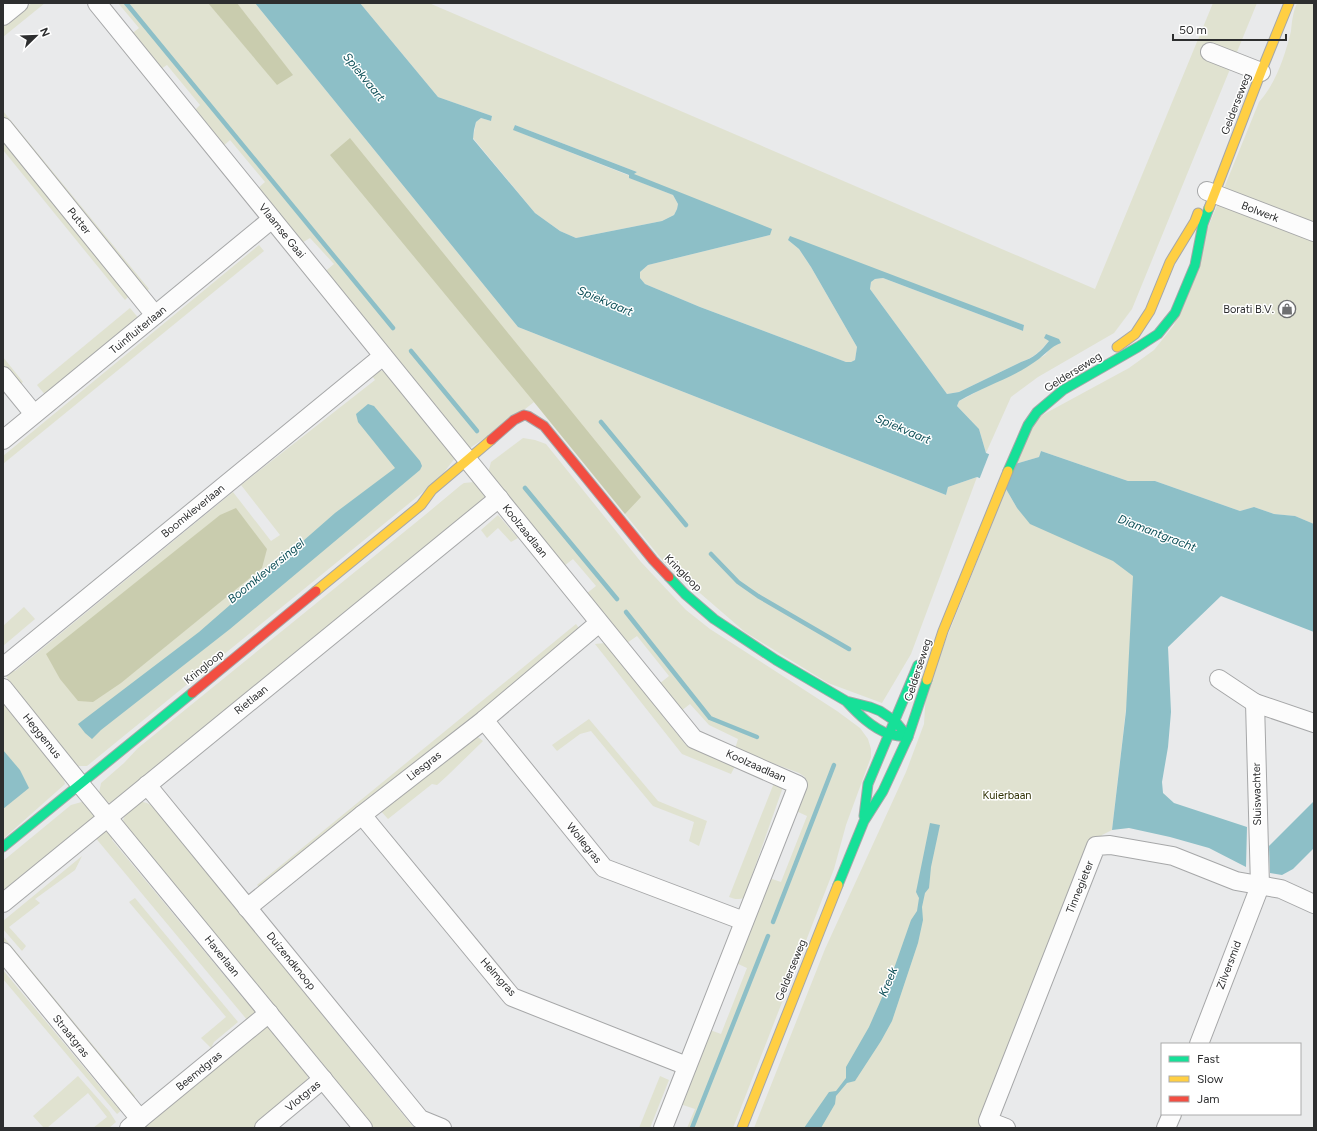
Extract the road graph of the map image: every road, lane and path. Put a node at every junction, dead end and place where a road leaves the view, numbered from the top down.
1 (19, 3) edge
2 (97, 3) edge
3 (1289, 3) edge
4 (3, 16) edge
5 (1210, 52) dead end
6 (1256, 68) junction
7 (3, 126) edge
8 (1211, 192) junction
9 (272, 219) junction
10 (1314, 232) edge
11 (155, 315) junction
12 (1111, 351) dead end
13 (384, 356) junction
14 (3, 376) edge
15 (34, 414) junction
16 (539, 422) junction
17 (529, 425) dead end
18 (3, 440) edge
19 (473, 467) junction
20 (439, 498) dead end
21 (499, 498) junction
22 (421, 505) junction
23 (599, 623) junction
24 (921, 656) dead end
25 (3, 667) edge
26 (1219, 679) dead end
27 (3, 688) edge
28 (846, 701) junction
29 (1255, 703) junction
30 (484, 720) junction
31 (895, 721) junction
32 (1314, 723) edge
33 (889, 734) junction
34 (908, 737) junction
35 (80, 784) junction
36 (147, 785) junction
37 (362, 815) junction
38 (108, 817) junction
39 (864, 821) junction
40 (3, 848) edge
41 (1260, 886) junction
42 (3, 903) edge
43 (1314, 904) edge
44 (247, 908) junction
45 (744, 921) junction
46 (3, 952) edge
47 (269, 1013) junction
48 (1199, 1043) edge
49 (687, 1066) junction
50 (323, 1079) junction
51 (1172, 1115) edge
52 (134, 1124) edge
53 (264, 1128) edge
54 (363, 1128) edge
55 (442, 1128) edge
56 (663, 1128) edge
57 (742, 1128) edge
58 (1006, 1128) edge
59 (1166, 1128) edge

1 - 4 street
2 - 9 street, Vlaamse Gaai
3 - 6 street, Gelderseweg
5 - 6 street
6 - 8 street, Gelderseweg
7 - 11 street, Putter
8 - 10 street, Bolwerk
8 - 12 street, Gelderseweg
8 - 34 street, Gelderseweg
9 - 11 street, Tuinfluiterlaan
9 - 13 street, Vlaamse Gaai
11 - 15 street, Tuinfluiterlaan
13 - 19 street, Vlaamse Gaai
13 - 25 street, Boomkleverlaan
14 - 15 street
15 - 18 street, Tuinfluiterlaan
16 - 17 street
16 - 19 street, Kringloop
16 - 28 street, Kringloop
19 - 21 street, Koolzaadlaan
19 - 22 street, Kringloop
20 - 22 street, Kringloop
21 - 23 street, Koolzaadlaan
21 - 36 street, Rietlaan
22 - 35 street, Kringloop
23 - 30 street, Liesgras
23 - 45 street, Koolzaadlaan
24 - 31 street, Gelderseweg
26 - 29 street
27 - 35 street, Heggemus
28 - 31 street, Kringloop
28 - 33 street, Kringloop
29 - 32 street
29 - 41 street, Sluiswachter
30 - 37 street, Liesgras
30 - 45 street, Wollegras
31 - 33 street, Gelderseweg
31 - 34 street, Kringloop
33 - 34 street, Kringloop
33 - 39 street, Gelderseweg
34 - 39 street, Gelderseweg
35 - 38 street, Haverlaan
35 - 40 street, Kringloop
36 - 38 street, Rietlaan
36 - 44 street, Duizendknoop
37 - 44 street, Liesgras
37 - 49 street, Helmgras
38 - 42 street, Rietlaan
38 - 47 street, Haverlaan
39 - 57 street, Gelderseweg
41 - 43 street, Tinnegieter
41 - 48 street, Zilversmid
41 - 58 street, Tinnegieter
44 - 55 street, Duizendknoop
45 - 49 street, Koolzaadlaan
46 - 52 street, Straatgras
47 - 50 street, Haverlaan
47 - 52 street, Beemdgras
49 - 56 street, Koolzaadlaan
50 - 53 street, Vlotgras
50 - 54 street, Haverlaan
51 - 59 street

